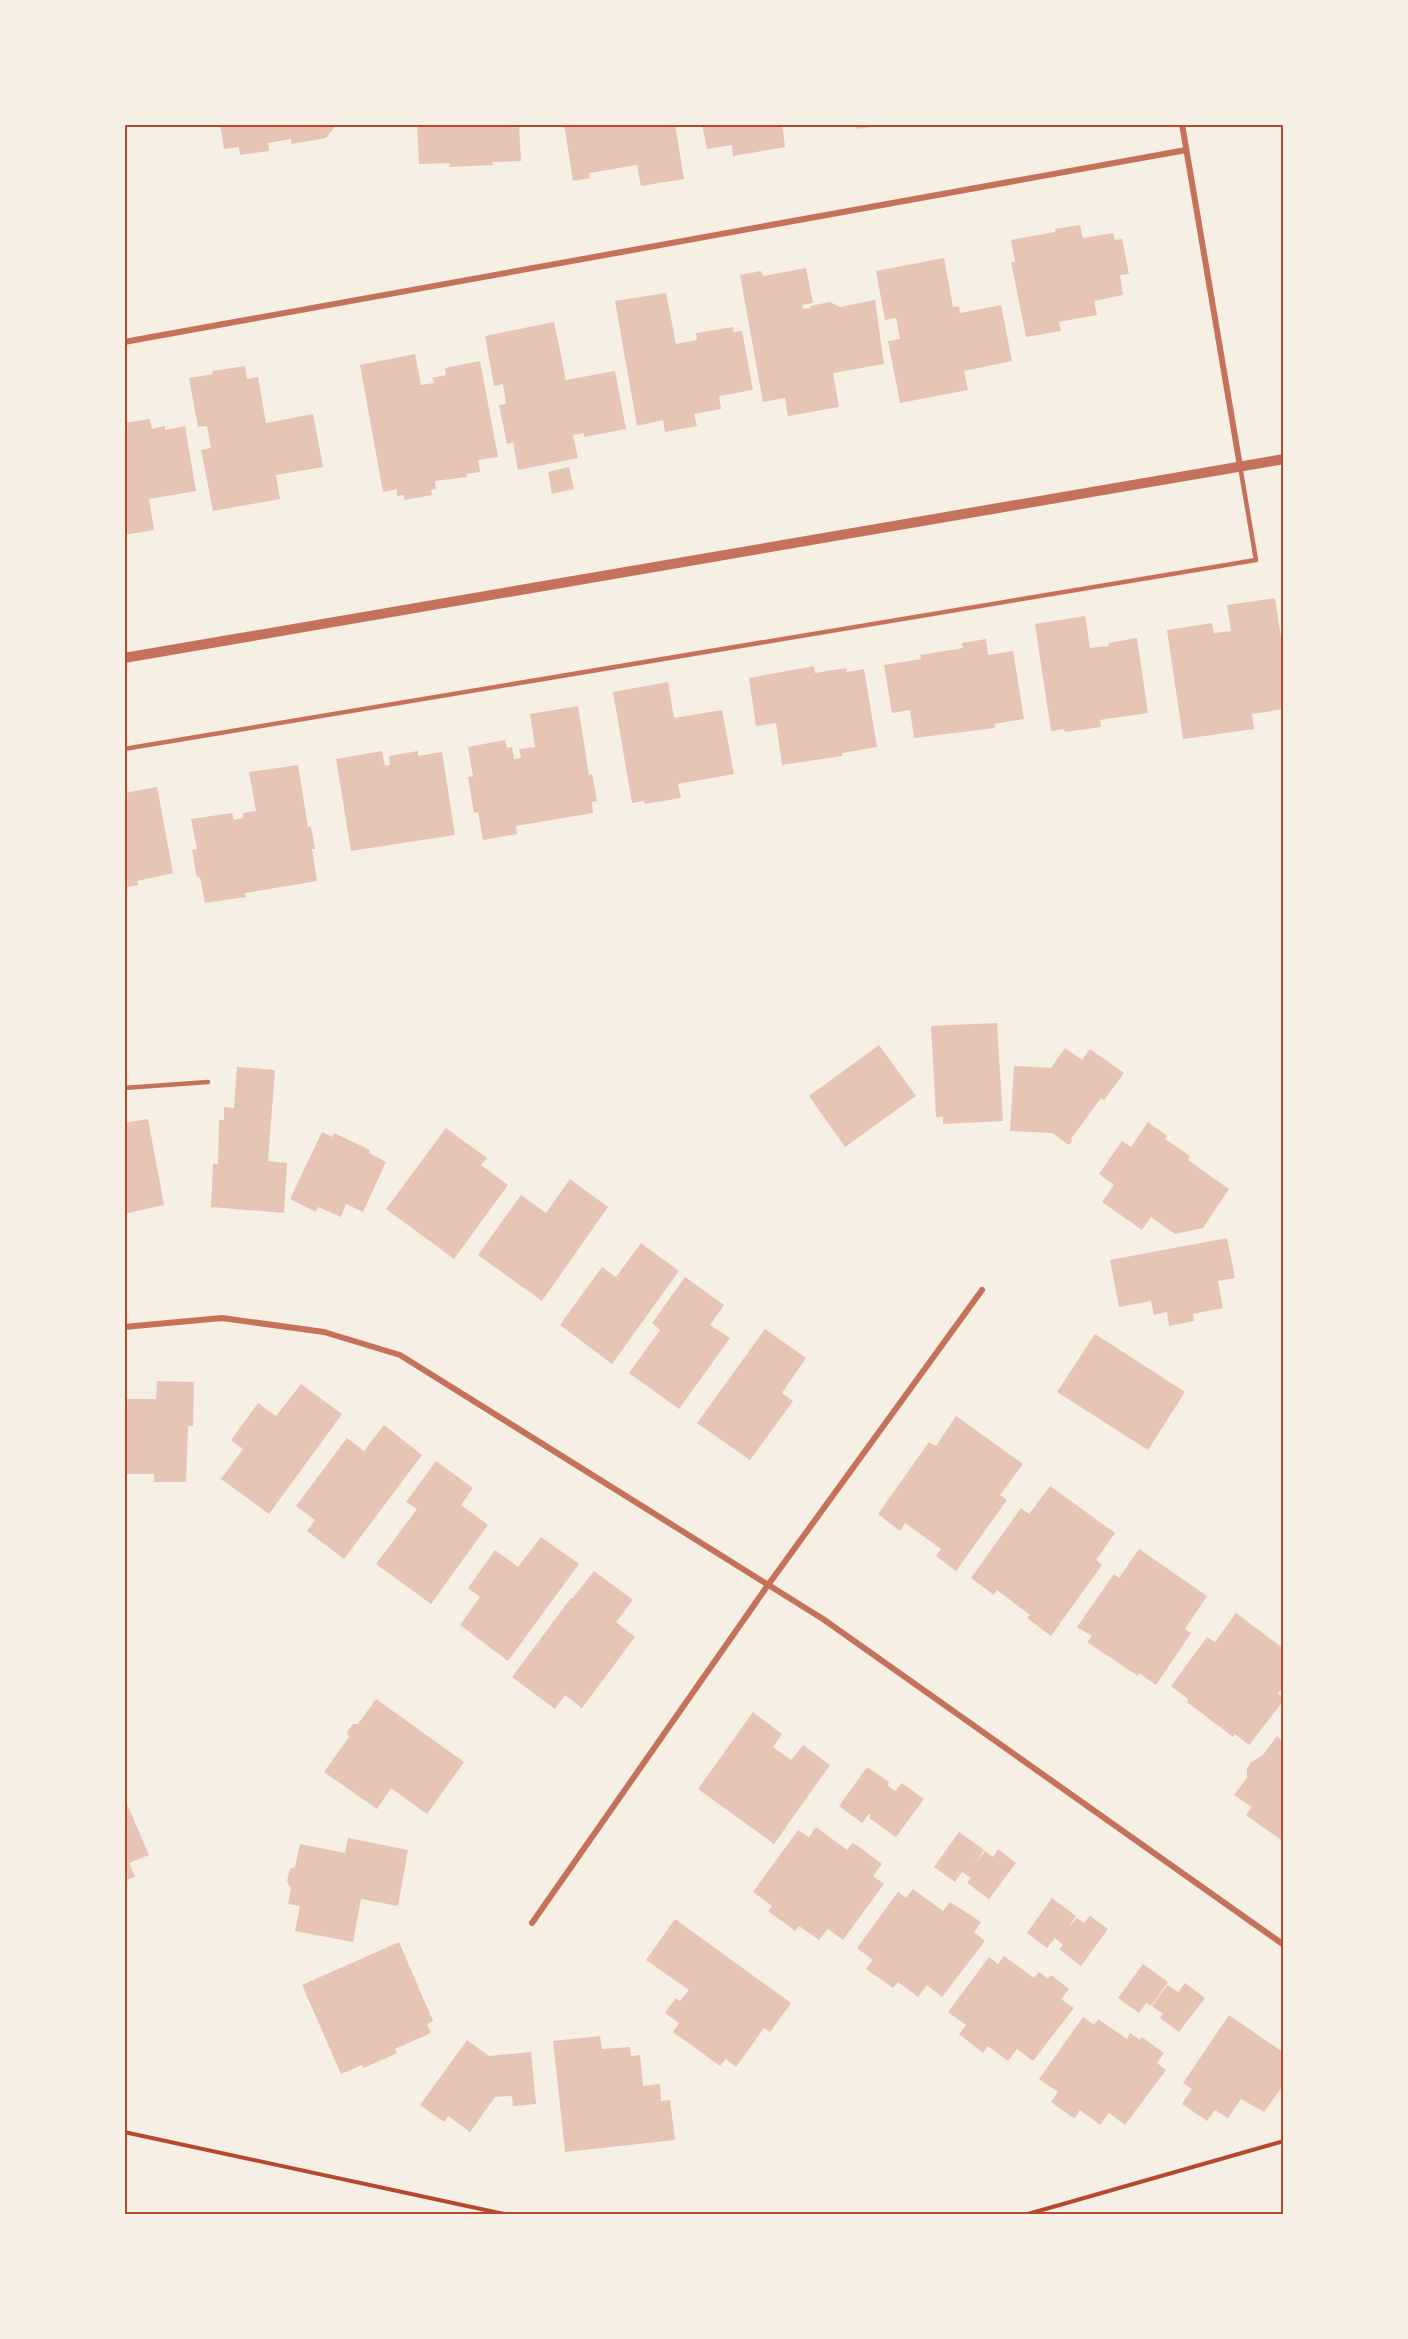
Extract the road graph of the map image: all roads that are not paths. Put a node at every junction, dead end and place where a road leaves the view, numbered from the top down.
1 (1182, 124) edge
2 (1186, 150) junction
3 (124, 342) edge
4 (1284, 459) edge
5 (1240, 466) junction
6 (124, 658) edge
7 (124, 748) edge
8 (208, 1082) dead end
9 (124, 1088) edge
10 (982, 1290) dead end
11 (124, 1327) edge
12 (768, 1585) junction
13 (531, 1923) dead end
14 (1284, 1945) edge

1 - 2 street
2 - 3 street
2 - 5 street
4 - 5 street
5 - 6 street
5 - 7 lane
8 - 9 lane
10 - 12 street
11 - 12 street
12 - 13 street
12 - 14 street

